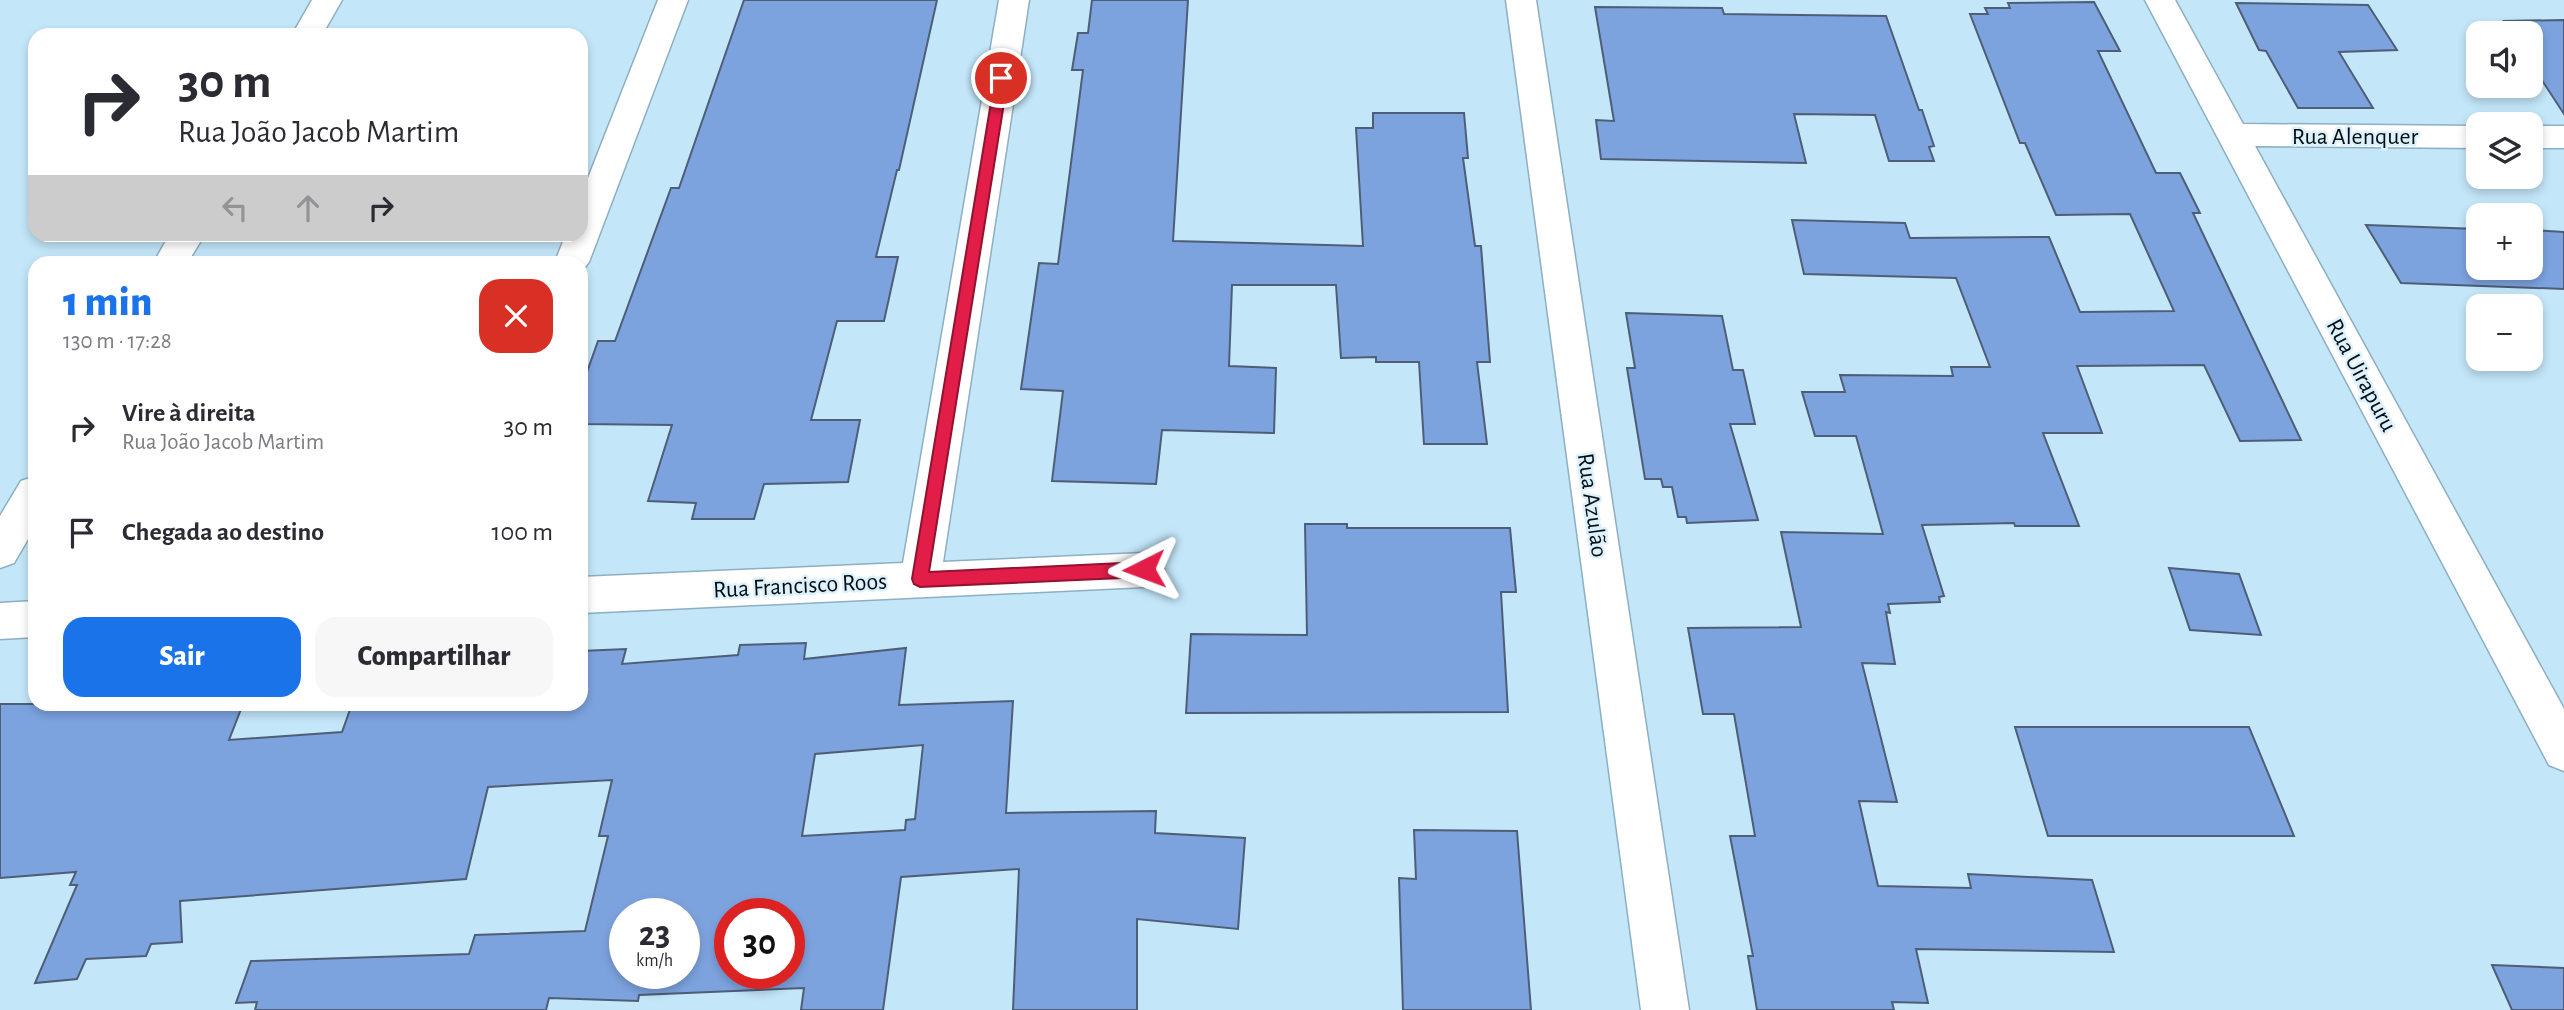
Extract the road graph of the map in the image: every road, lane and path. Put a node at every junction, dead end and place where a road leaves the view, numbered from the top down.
1 (327, 0) edge
2 (673, 0) edge
3 (1014, 0) edge
4 (1521, 0) edge
5 (2160, 0) edge
6 (311, 28) edge
7 (2233, 135) junction
8 (2466, 136) edge
9 (2543, 137) edge
10 (2564, 137) edge
11 (588, 220) edge
12 (28, 504) edge
13 (0, 551) edge
14 (1144, 569) dead end
15 (920, 579) junction
16 (588, 595) edge
17 (28, 619) edge
18 (0, 621) edge
19 (2564, 751) edge
20 (1665, 1010) edge

1 - 6 street
2 - 11 street
3 - 15 street
4 - 20 street, Rua Azulão
5 - 7 street, Rua Uirapuru
7 - 8 street, Rua Alenquer
7 - 19 street, Rua Uirapuru
9 - 10 street
12 - 13 street
14 - 15 street, Rua Francisco Roos
15 - 16 street, Rua Francisco Roos
17 - 18 street

